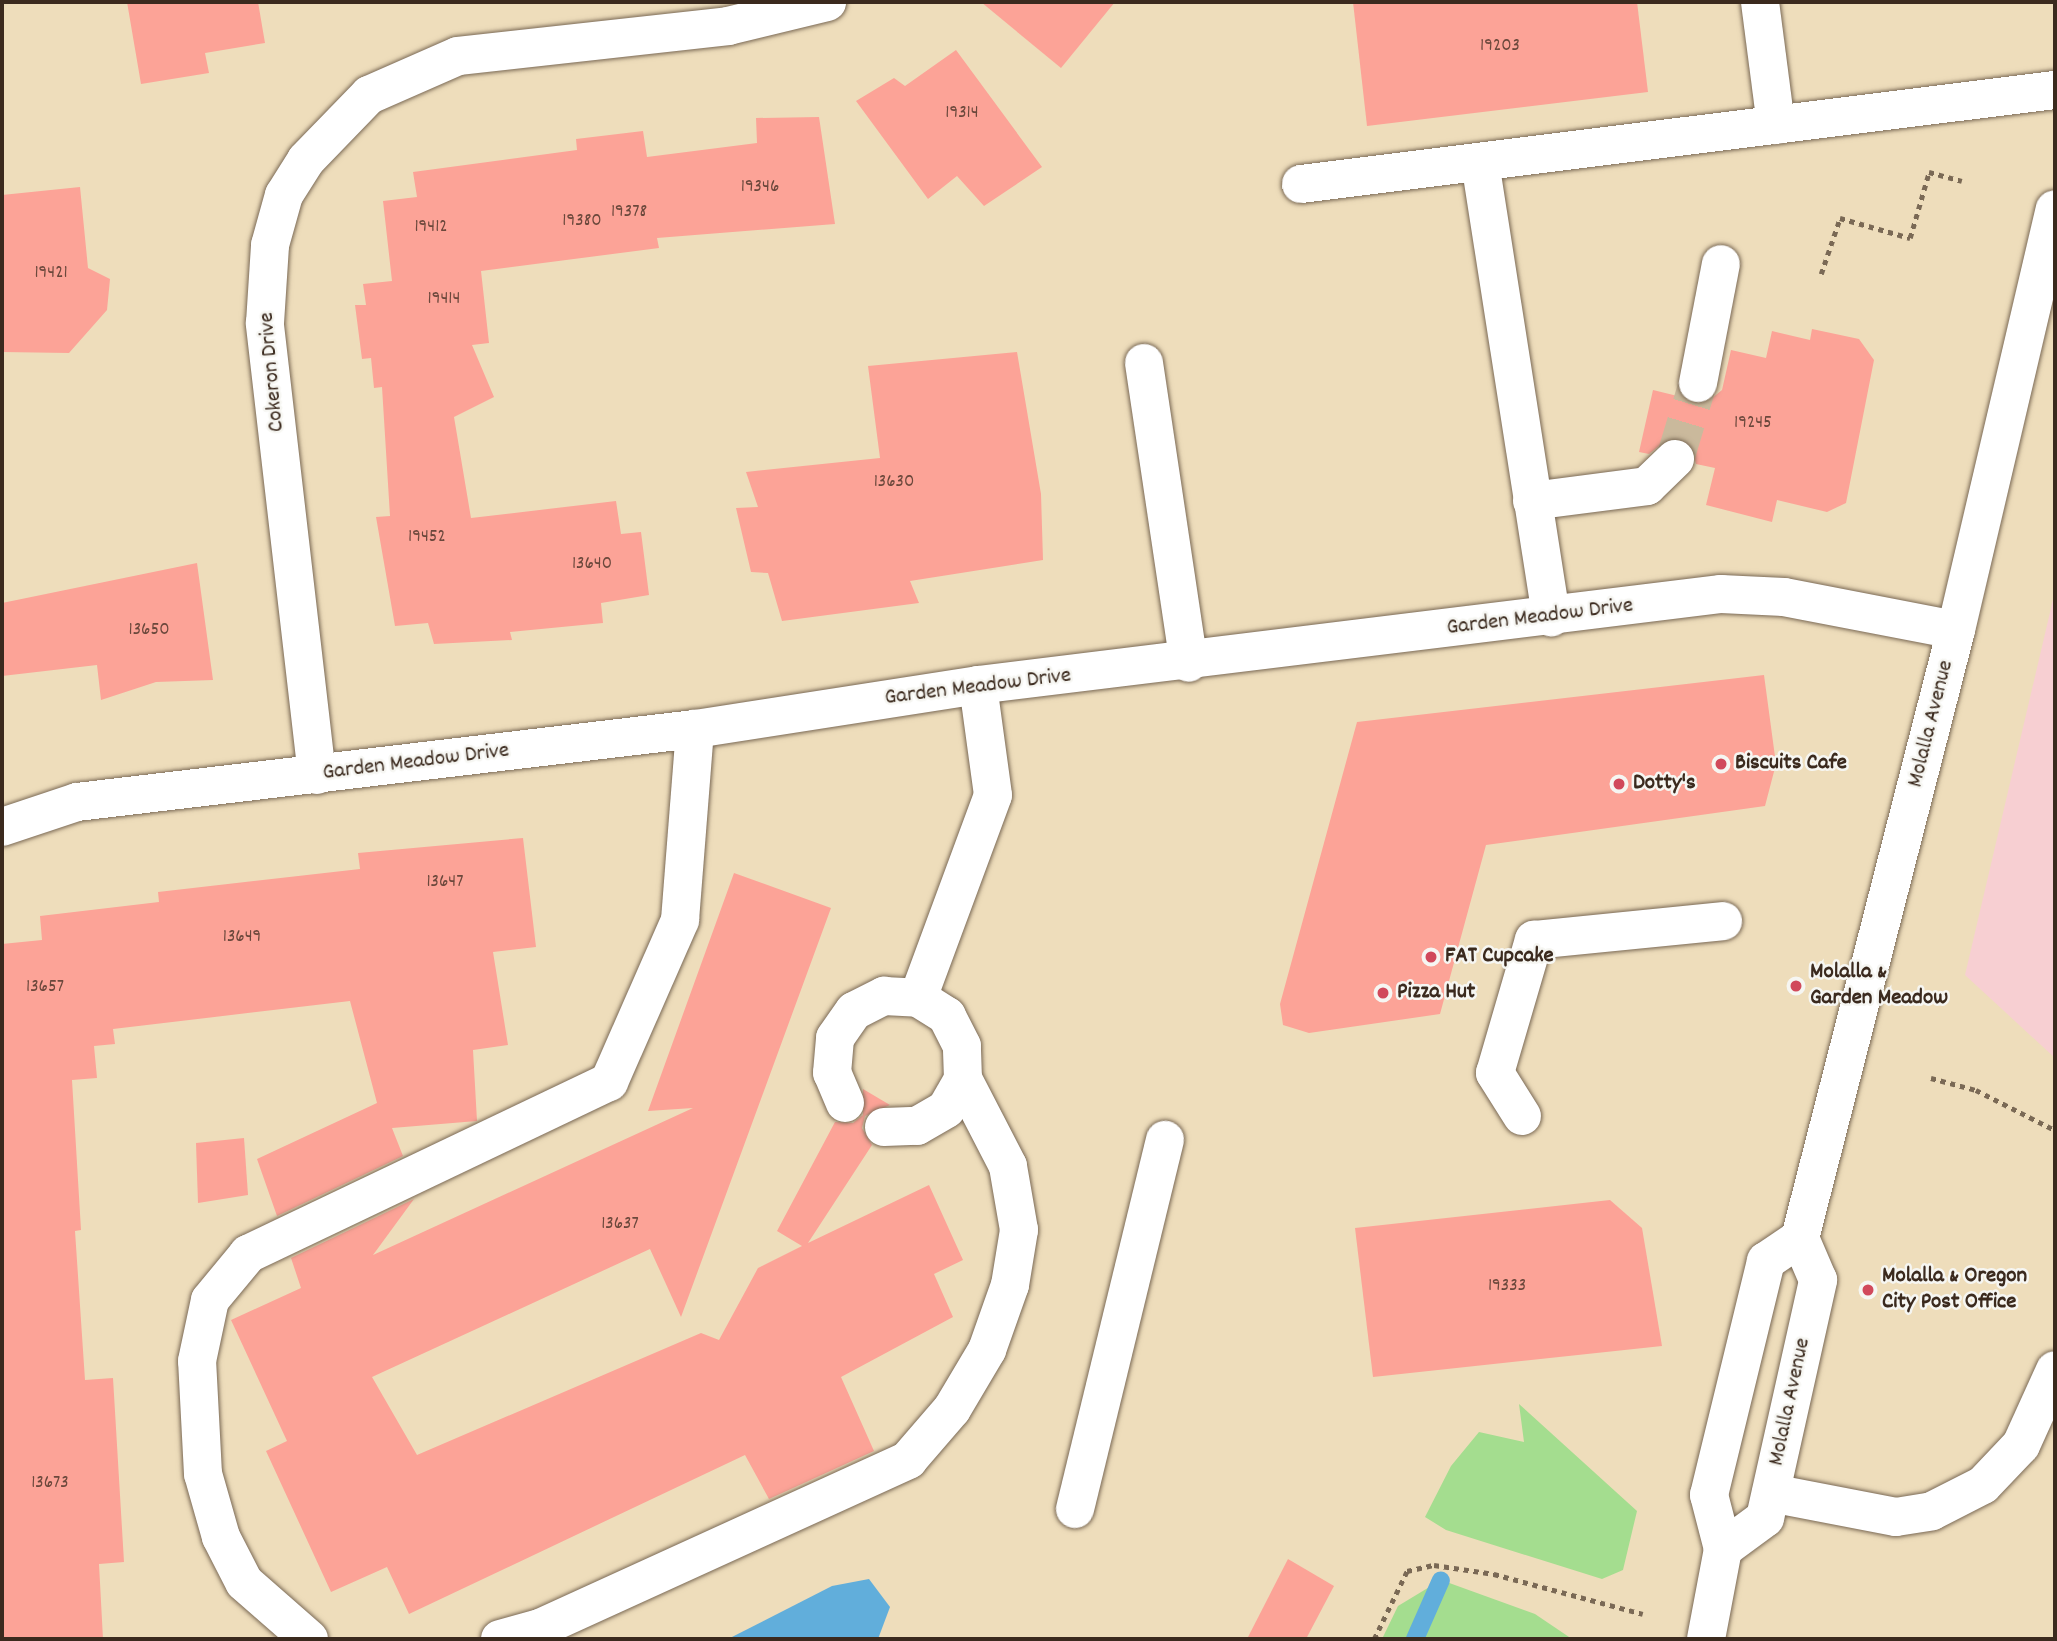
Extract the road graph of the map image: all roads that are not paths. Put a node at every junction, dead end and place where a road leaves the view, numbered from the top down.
1 (827, 2) edge
2 (1760, 2) edge
3 (2055, 89) edge
4 (1776, 125) junction
5 (1480, 162) junction
6 (1301, 184) dead end
7 (2055, 209) edge
8 (1721, 264) dead end
9 (1144, 363) dead end
10 (1698, 383) tunnel mouth
11 (1675, 460) tunnel mouth
12 (1532, 501) junction
13 (1551, 617) junction
14 (1956, 630) junction
15 (1189, 663) junction
16 (978, 685) junction
17 (695, 729) junction
18 (317, 775) junction
19 (2, 827) edge
20 (1723, 920) dead end
21 (918, 998) junction
22 (962, 1079) junction
23 (845, 1103) dead end
24 (1522, 1116) dead end
25 (884, 1127) dead end
26 (1165, 1140) dead end
27 (1800, 1238) junction
28 (2055, 1370) edge
29 (1771, 1493) junction
30 (1075, 1509) dead end
31 (1723, 1549) junction
32 (309, 1639) edge
33 (500, 1639) edge
34 (1706, 1639) edge

1 - 18 street, Cokeron Drive
2 - 4 street
3 - 4 street
4 - 5 street
5 - 6 street
5 - 12 street
7 - 14 street, Molalla Avenue
8 - 10 street
9 - 15 street
11 - 12 street
12 - 13 street
13 - 14 street, Garden Meadow Drive
13 - 15 street, Garden Meadow Drive
14 - 27 street, Molalla Avenue
15 - 16 street, Garden Meadow Drive
16 - 17 street, Garden Meadow Drive
16 - 21 street
17 - 18 street, Garden Meadow Drive
17 - 32 street
18 - 19 street, Garden Meadow Drive
20 - 24 street
21 - 22 street
21 - 23 street
22 - 25 street
22 - 33 street
26 - 30 street
27 - 29 street, Molalla Avenue
27 - 31 street
28 - 29 street
29 - 31 street, Molalla Avenue
31 - 34 street

